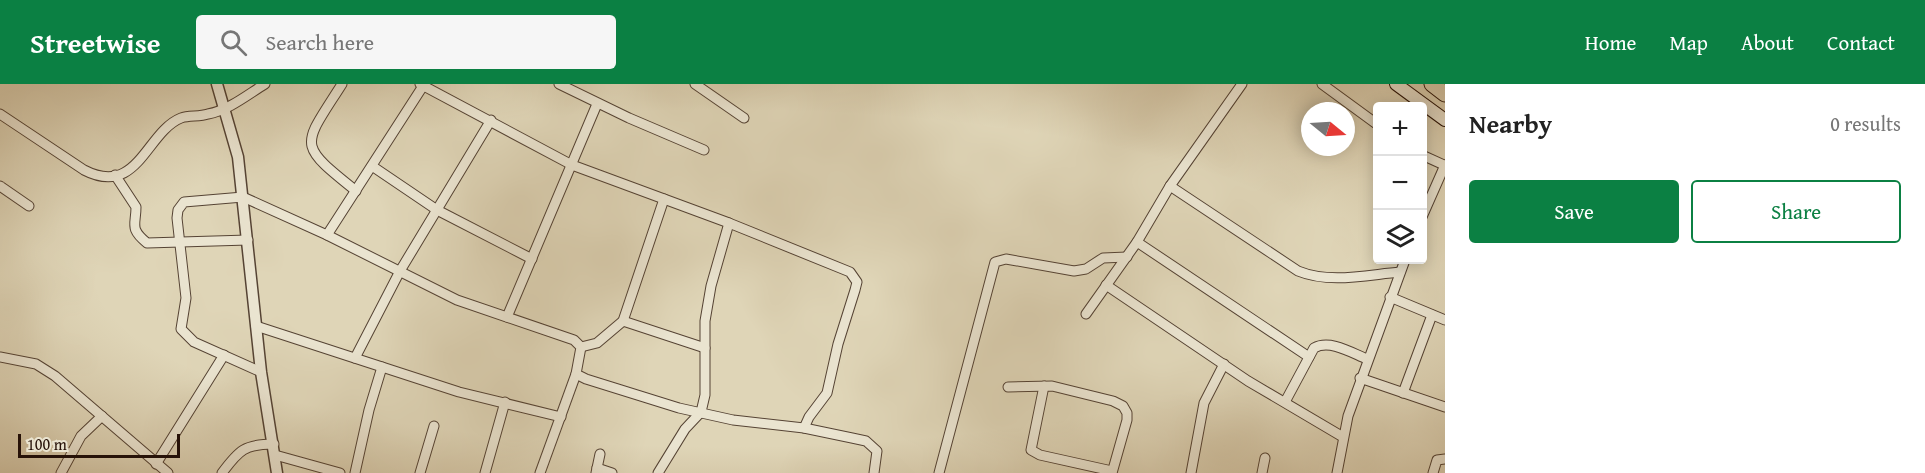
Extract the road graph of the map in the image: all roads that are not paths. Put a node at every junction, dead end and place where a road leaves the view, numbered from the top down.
1 (218, 84) edge
2 (265, 84) edge
3 (342, 84) edge
4 (559, 84) edge
5 (695, 84) edge
6 (1242, 84) edge
7 (1322, 84) edge
8 (1396, 84) edge
9 (1432, 84) edge
10 (422, 85) edge
11 (708, 88) edge
12 (1445, 94) edge
13 (597, 104) junction
14 (224, 109) junction
15 (0, 114) edge
16 (744, 118) dead end
17 (491, 120) junction
18 (1445, 120) edge
19 (1373, 122) edge
20 (704, 150) dead end
21 (1424, 156) edge
22 (572, 165) junction
23 (1444, 165) edge
24 (372, 166) junction
25 (115, 175) junction
26 (0, 186) edge
27 (1170, 186) junction
28 (356, 191) junction
29 (243, 197) junction
30 (664, 199) junction
31 (29, 206) dead end
32 (437, 210) junction
33 (1425, 210) edge
34 (729, 223) junction
35 (327, 236) junction
36 (248, 240) junction
37 (1137, 242) junction
38 (180, 244) junction
39 (1126, 257) junction
40 (532, 259) junction
41 (1403, 264) edge
42 (400, 271) junction
43 (1400, 272) junction
44 (1106, 285) junction
45 (1390, 297) junction
46 (1086, 314) dead end
47 (1432, 315) junction
48 (507, 317) junction
49 (1445, 320) edge
50 (623, 321) junction
51 (256, 326) junction
52 (581, 347) junction
53 (705, 348) junction
54 (224, 355) junction
55 (0, 357) edge
56 (1309, 357) junction
57 (355, 358) junction
58 (1367, 359) junction
59 (1224, 364) junction
60 (382, 367) junction
61 (261, 372) junction
62 (576, 374) junction
63 (1360, 378) junction
64 (1044, 386) junction
65 (1008, 387) dead end
66 (1403, 393) junction
67 (505, 402) junction
68 (1285, 402) junction
69 (1445, 407) edge
70 (701, 412) junction
71 (102, 416) junction
72 (561, 417) junction
73 (434, 426) dead end
74 (804, 429) junction
75 (1343, 437) junction
76 (274, 449) junction
77 (600, 454) dead end
78 (1265, 458) dead end
79 (1445, 459) edge
80 (156, 464) junction
81 (596, 471) edge
82 (1112, 472) edge
83 (61, 473) edge
84 (168, 473) edge
85 (222, 473) edge
86 (277, 473) edge
87 (340, 473) edge
88 (355, 473) edge
89 (420, 473) edge
90 (485, 473) edge
91 (540, 473) edge
92 (612, 473) edge
93 (658, 473) edge
94 (874, 473) edge
95 (939, 473) edge
96 (1191, 473) edge
97 (1262, 473) edge
98 (1336, 473) edge
99 (1433, 473) edge

1 - 14 street
2 - 14 street
3 - 28 street
4 - 13 street
5 - 11 street
6 - 27 street
7 - 19 street
8 - 18 main road
9 - 12 highway
10 - 17 street
10 - 24 street
11 - 16 street
13 - 20 street
13 - 22 street
14 - 25 street
14 - 29 street
15 - 25 street
17 - 22 street
17 - 32 street
21 - 23 street
22 - 30 street
22 - 40 street
23 - 33 street
24 - 28 street
24 - 32 street
25 - 38 street
26 - 31 street
27 - 37 street
27 - 43 street
28 - 35 street
29 - 35 street
29 - 36 street
29 - 38 street
30 - 34 street
30 - 50 street
32 - 40 street
32 - 42 street
34 - 53 street
34 - 74 street
35 - 42 street
36 - 38 street
36 - 51 street
37 - 39 street
37 - 56 street
38 - 54 street
39 - 44 street
39 - 95 street
40 - 48 street
41 - 43 street
42 - 48 street
42 - 57 street
43 - 45 street
44 - 46 street
44 - 59 street
45 - 47 street
45 - 58 street
47 - 49 street
47 - 66 street
48 - 52 street
50 - 52 street
50 - 53 street
51 - 57 street
51 - 61 street
52 - 62 street
53 - 70 street
54 - 61 street
54 - 80 street
55 - 71 street
56 - 58 street
56 - 68 street
57 - 60 street
58 - 63 street
59 - 68 street
59 - 96 street
60 - 67 street
60 - 88 street
61 - 76 street
62 - 70 street
62 - 72 street
63 - 66 street
63 - 75 street
64 - 65 street
64 - 82 street
64 - 82 street
66 - 69 street
67 - 72 street
67 - 90 street
68 - 75 street
70 - 74 street
70 - 93 street
71 - 80 street
71 - 83 street
72 - 91 street
73 - 89 street
74 - 94 street
75 - 98 street
76 - 85 street
76 - 86 street
76 - 87 street
77 - 81 street
78 - 97 street
79 - 99 street
80 - 84 street
81 - 92 street

